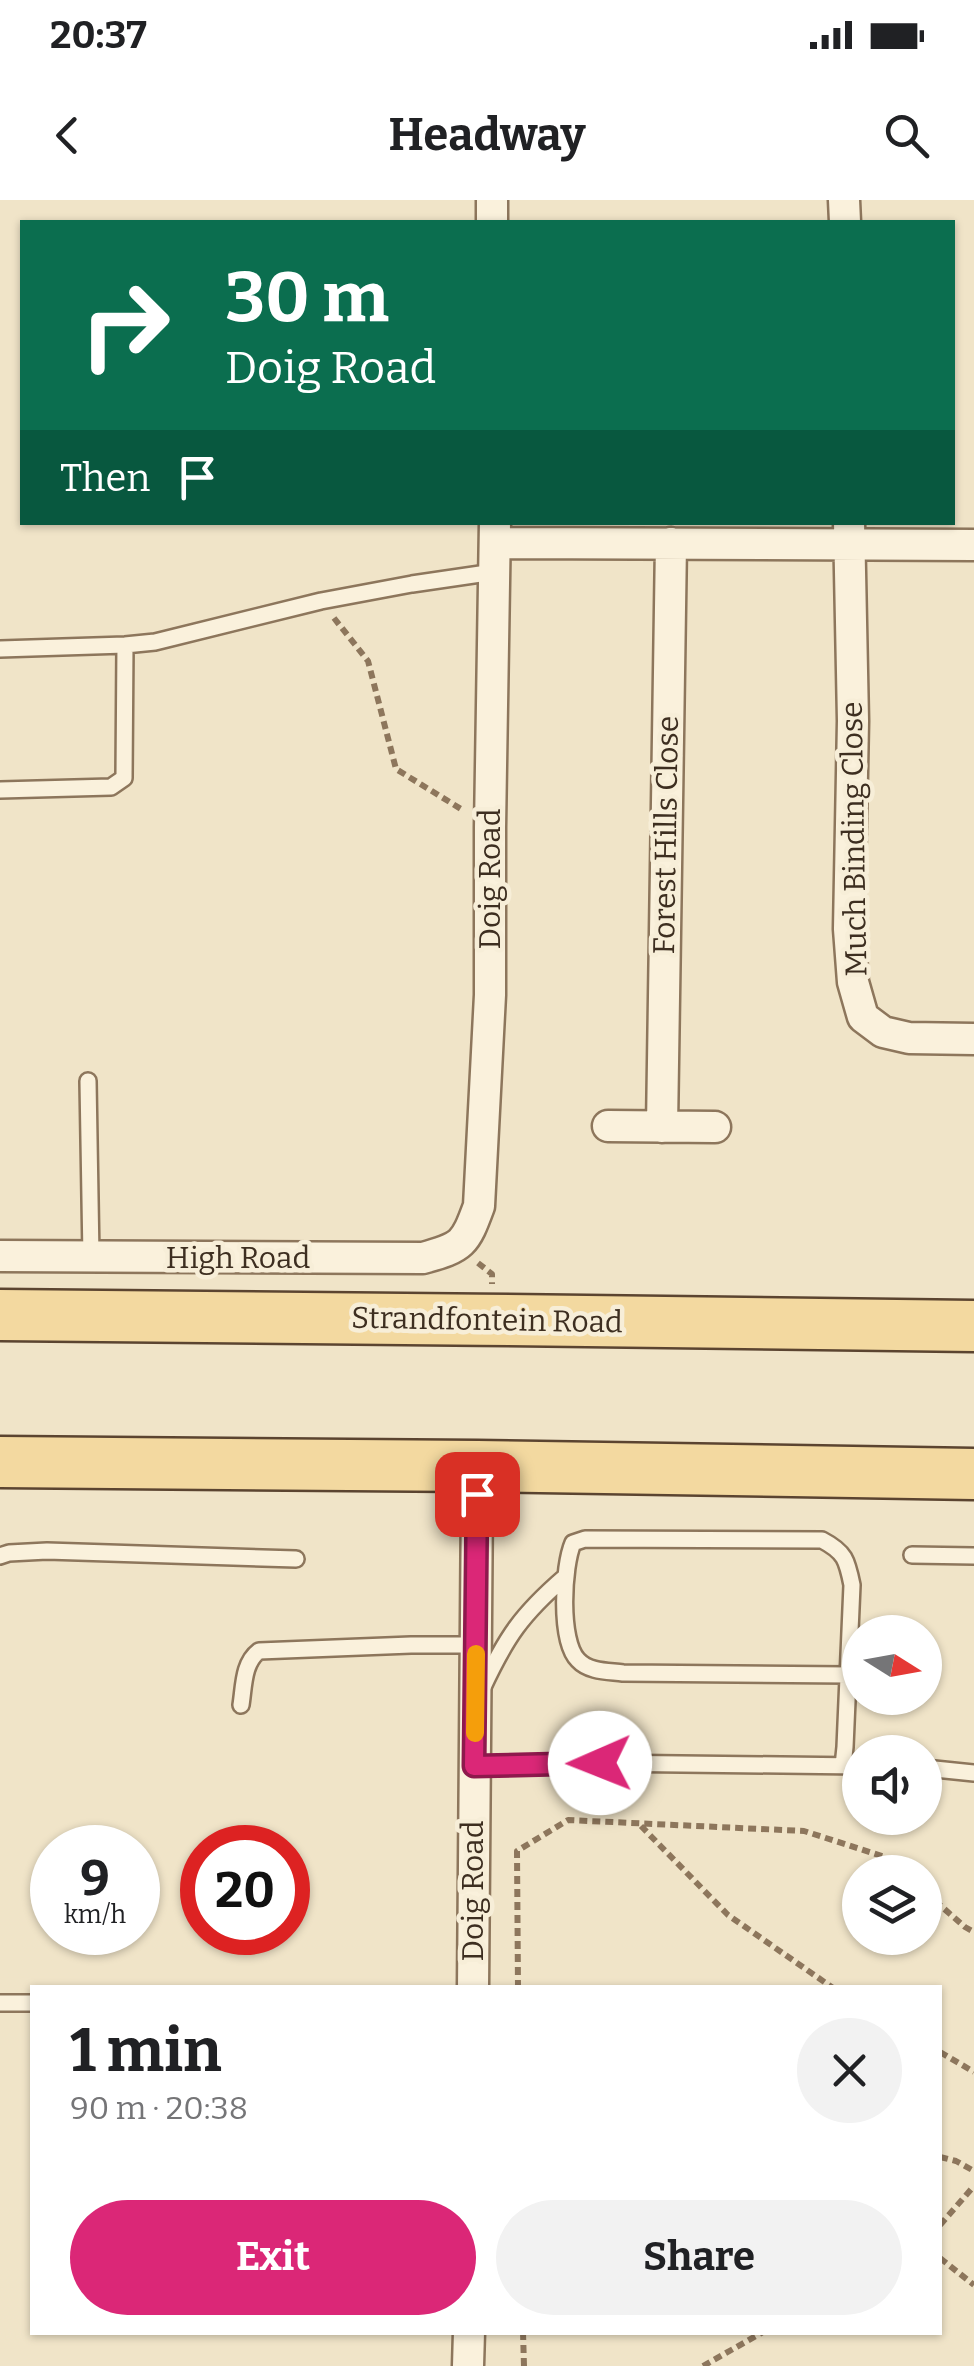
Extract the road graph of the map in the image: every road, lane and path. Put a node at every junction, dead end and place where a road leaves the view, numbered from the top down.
1 (849, 533) edge
2 (671, 544) junction
3 (974, 545) edge
4 (495, 546) edge
5 (322, 601) junction
6 (124, 645) junction
7 (0, 648) edge
8 (0, 790) edge
9 (490, 826) junction
10 (974, 1040) edge
11 (88, 1082) dead end
12 (608, 1126) dead end
13 (662, 1127) junction
14 (716, 1127) dead end
15 (469, 1233) joint
16 (0, 1256) edge
17 (91, 1257) junction
18 (0, 1315) edge
19 (974, 1326) edge
20 (0, 1462) edge
21 (974, 1474) edge
22 (477, 1494) dead end
23 (912, 1554) dead end
24 (0, 1556) edge
25 (974, 1556) edge
26 (296, 1559) dead end
27 (566, 1578) junction
28 (851, 1615) edge
29 (476, 1644) junction
30 (842, 1675) edge
31 (476, 1703) junction
32 (240, 1704) dead end
33 (474, 1766) junction
34 (842, 1766) edge
35 (942, 1770) edge
36 (974, 1773) edge
37 (640, 1824) junction
38 (879, 1855) edge
39 (942, 1907) edge
40 (974, 1932) edge
41 (473, 1985) edge
42 (518, 1985) edge
43 (829, 1985) edge
44 (30, 2003) edge
45 (0, 2004) edge
46 (942, 2053) edge
47 (974, 2072) edge
48 (942, 2158) edge
49 (974, 2171) edge
50 (974, 2186) edge
51 (942, 2223) edge
52 (942, 2260) edge
53 (974, 2286) edge
54 (468, 2335) edge
55 (523, 2335) edge
56 (758, 2335) edge
57 (468, 2366) edge
58 (524, 2366) edge
59 (703, 2366) edge

1 - 2 street
1 - 3 street
1 - 10 street, Much Binding Close
2 - 4 street
2 - 13 street, Forest Hills Close
4 - 5 lane
4 - 9 street, Doig Road
5 - 6 lane
5 - 9 path
6 - 7 lane
6 - 8 lane
9 - 15 street, Doig Road
11 - 17 lane
12 - 13 street
13 - 14 street
15 - 17 street, High Road
16 - 17 street, High Road
18 - 19 main road, Strandfontein Road
20 - 21 main road
22 - 29 street, Doig Road
23 - 25 lane
24 - 26 lane
27 - 28 lane
27 - 30 lane
27 - 31 lane
29 - 31 street, Doig Road
29 - 32 lane
31 - 33 street, Doig Road
33 - 34 lane
33 - 41 street, Doig Road
35 - 36 lane
37 - 38 path
37 - 42 path
37 - 43 path
39 - 40 path
44 - 45 lane
46 - 47 path
48 - 49 path
50 - 51 path
52 - 53 path
54 - 57 street
55 - 58 path
56 - 59 path

